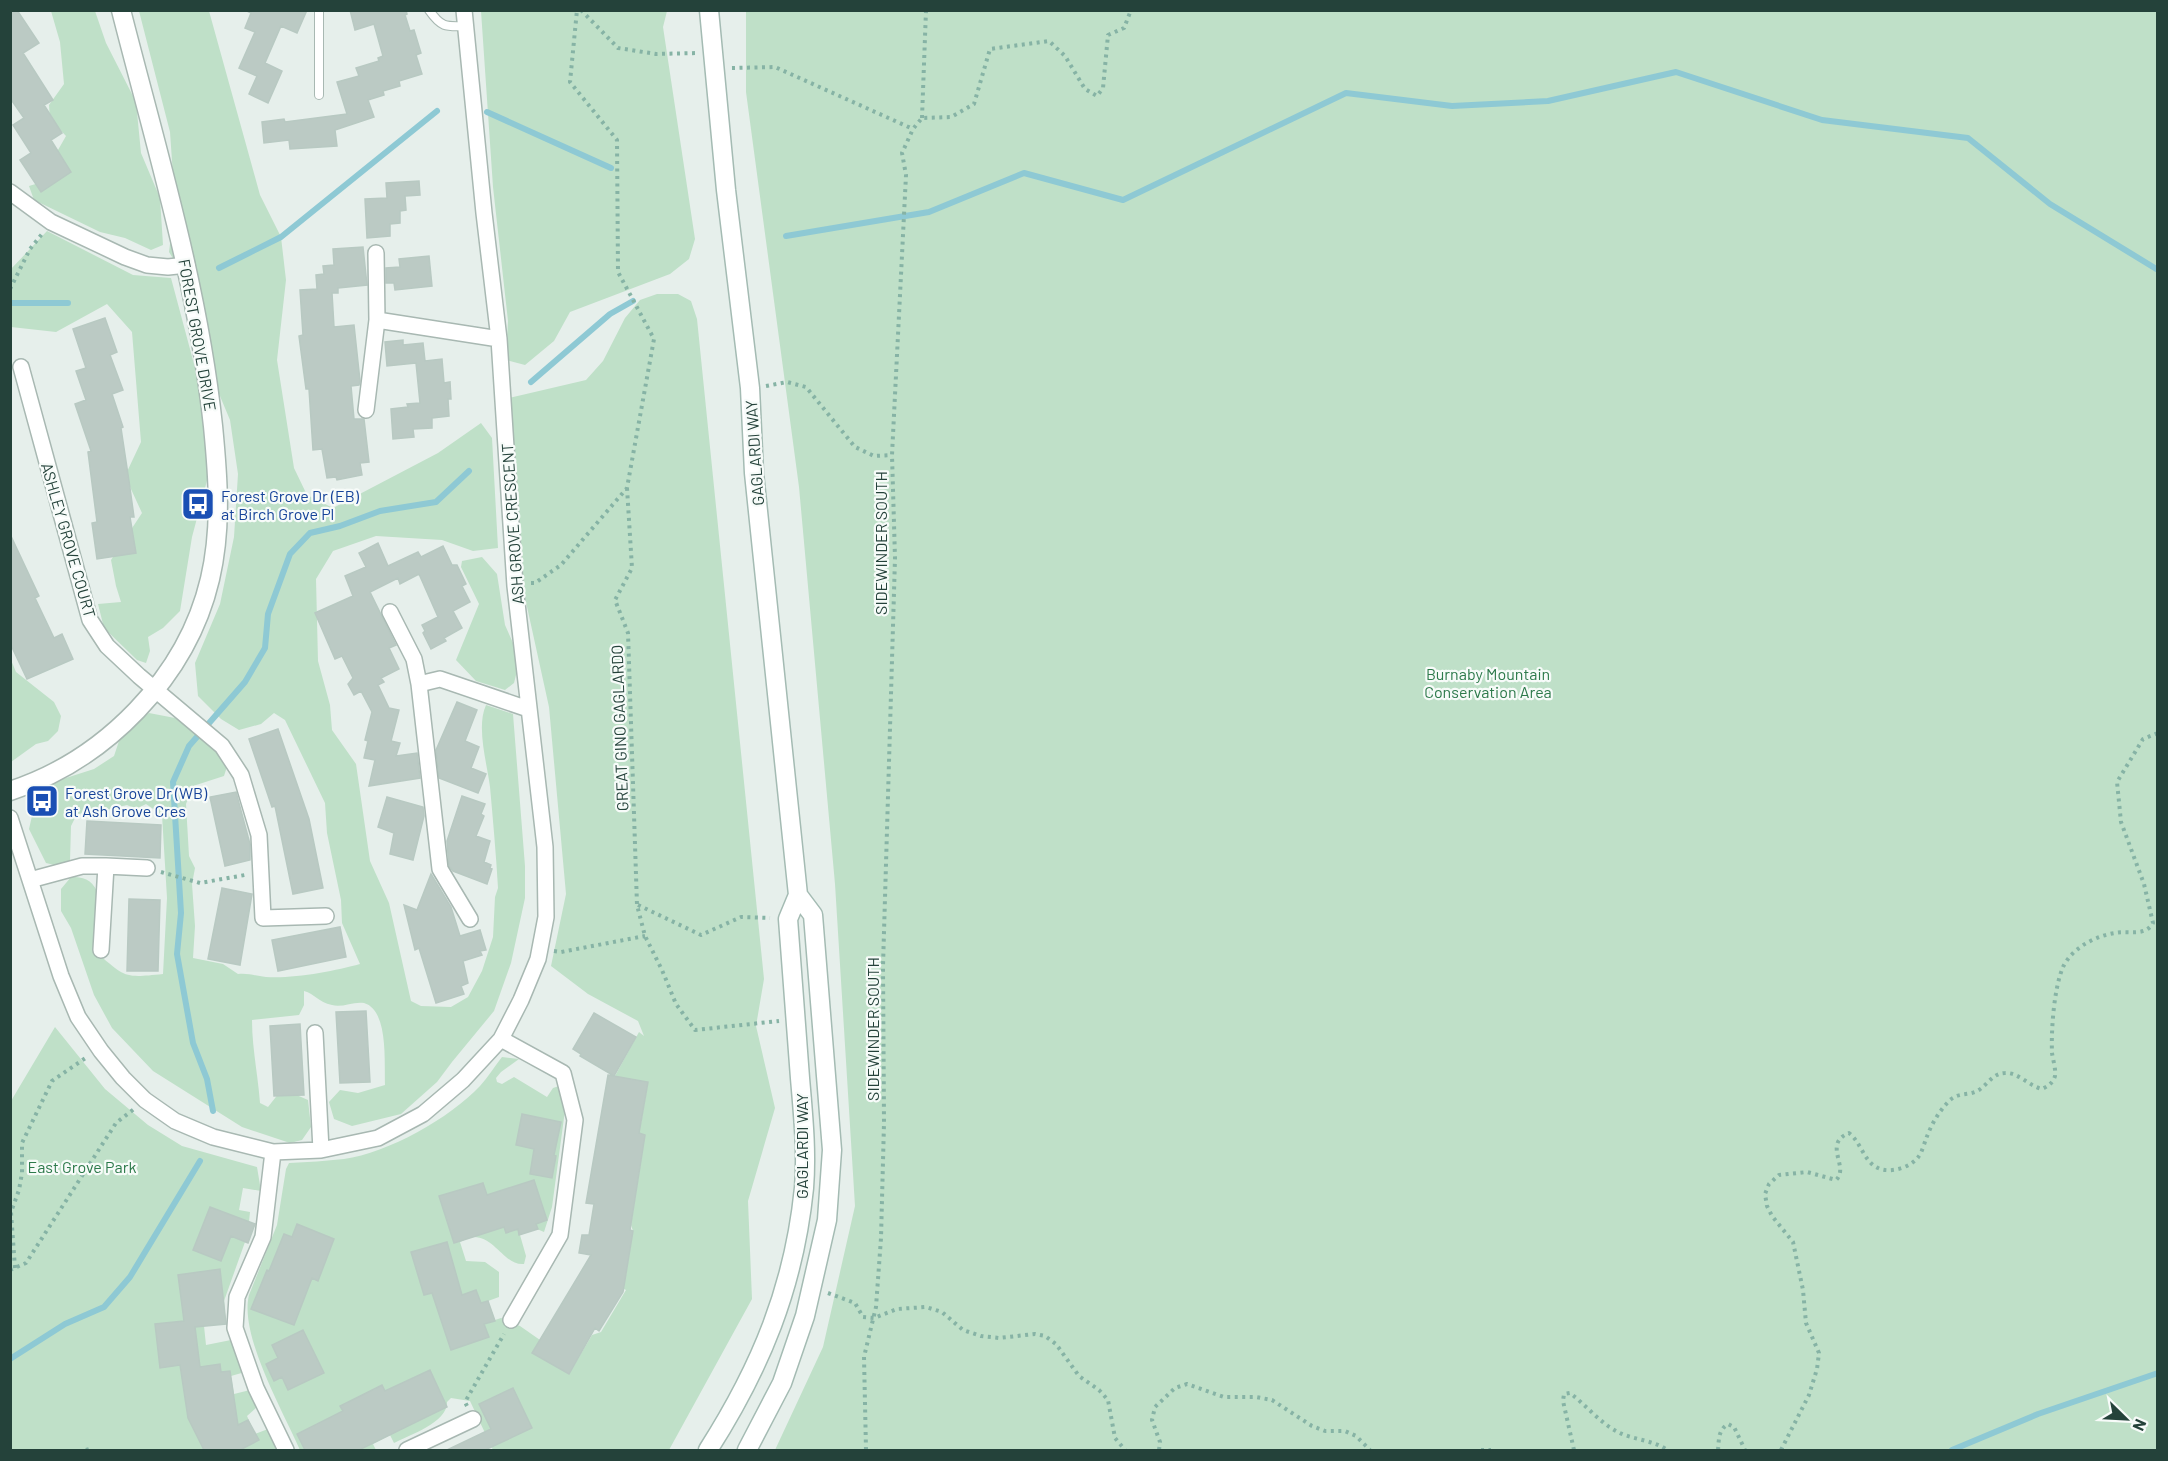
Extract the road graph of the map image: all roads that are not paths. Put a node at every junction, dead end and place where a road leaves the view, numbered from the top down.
1 (121, 10) edge
2 (320, 10) edge
3 (429, 10) edge
4 (709, 10) edge
5 (464, 18) edge
6 (319, 95) dead end
7 (10, 192) edge
8 (376, 253) dead end
9 (187, 265) junction
10 (377, 320) junction
11 (499, 339) junction
12 (21, 367) dead end
13 (366, 410) dead end
14 (390, 612) dead end
15 (419, 684) junction
16 (155, 689) junction
17 (528, 709) junction
18 (10, 791) edge
19 (10, 818) edge
20 (106, 866) junction
21 (147, 868) dead end
22 (30, 880) junction
23 (798, 895) junction
24 (326, 915) dead end
25 (470, 919) dead end
26 (101, 950) dead end
27 (315, 1033) dead end
28 (501, 1039) junction
29 (321, 1150) junction
30 (273, 1152) junction
31 (512, 1320) road end
32 (473, 1419) road end
33 (286, 1450) edge
34 (407, 1450) edge
35 (708, 1450) edge
36 (747, 1450) edge

1 - 9 main road, FOREST GROVE DRIVE
2 - 6 lane
3 - 5 lane, ASH GROVE CRESCENT
4 - 23 main road, GAGLARDI WAY
5 - 11 street, ASH GROVE CRESCENT
7 - 9 street
8 - 10 street
9 - 16 main road, FOREST GROVE DRIVE
10 - 11 street
10 - 13 street
11 - 17 street, ASH GROVE CRESCENT
12 - 16 street, ASHLEY GROVE COURT
14 - 15 street
15 - 17 street
15 - 25 street
16 - 18 main road, FOREST GROVE DRIVE
16 - 24 street, ASHLEY GROVE COURT
17 - 28 street, ASH GROVE CRESCENT
19 - 22 street, ASH GROVE CRESCENT
20 - 21 street
20 - 22 street
20 - 26 street
22 - 30 street, ASH GROVE CRESCENT
23 - 35 main road, GAGLARDI WAY
23 - 36 main road, GAGLARDI WAY
27 - 29 street
28 - 29 street, ASH GROVE CRESCENT
28 - 31 street
29 - 30 street, ASH GROVE CRESCENT
30 - 33 street
32 - 34 street

